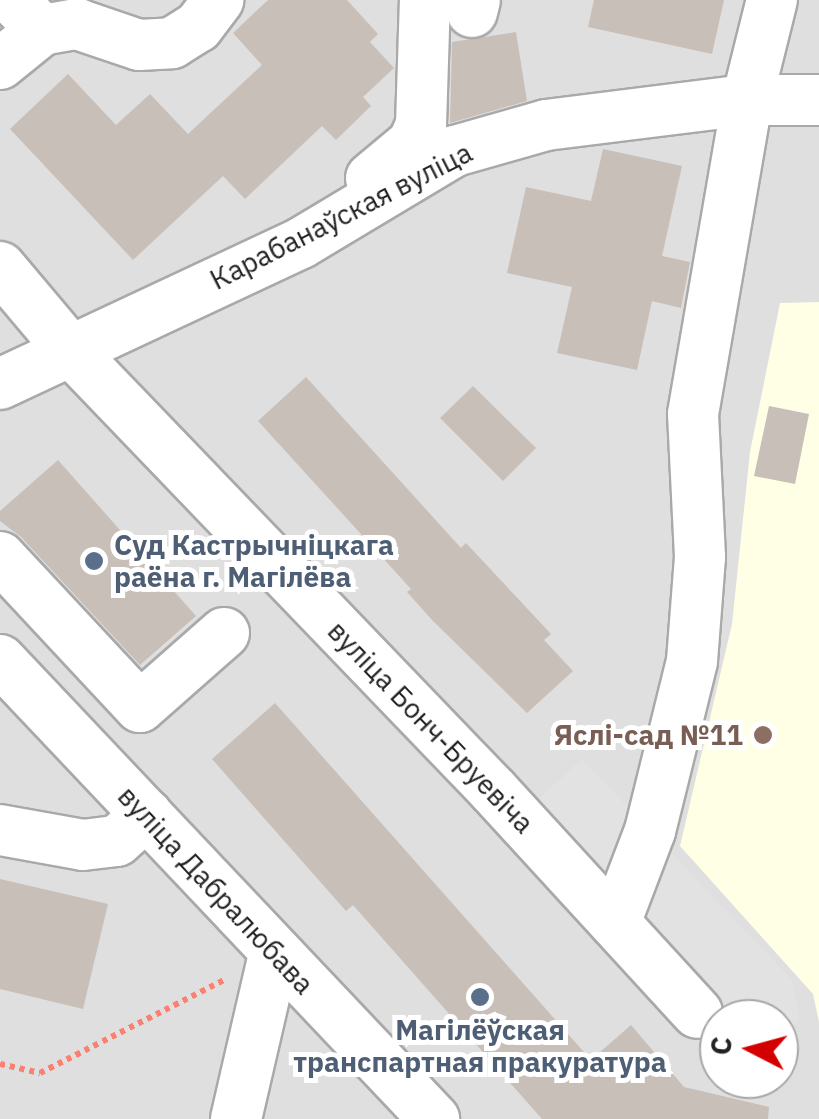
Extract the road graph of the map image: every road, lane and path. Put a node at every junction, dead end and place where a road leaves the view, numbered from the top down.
1 (218, 0) edge
2 (772, 0) edge
3 (458, 4) edge
4 (28, 15) edge
5 (0, 64) edge
6 (748, 100) junction
7 (819, 100) edge
8 (301, 242) junction
9 (0, 267) edge
10 (69, 349) junction
11 (0, 384) edge
12 (0, 557) edge
13 (224, 634) dead end
14 (0, 660) edge
15 (146, 814) junction
16 (0, 830) edge
17 (615, 923) junction
18 (274, 954) junction
19 (697, 1012) dead end
20 (0, 1064) edge
21 (236, 1119) edge
22 (434, 1119) edge

1 - 4 street
2 - 6 street
3 - 8 street
4 - 5 street
6 - 7 street, Карабанаўская вуліца
6 - 8 street, Карабанаўская вуліца
6 - 17 street
8 - 10 street, Карабанаўская вуліца
9 - 10 street, вуліца Бонч-Бруевіча
10 - 11 street, Карабанаўская вуліца
10 - 17 street, вуліца Бонч-Бруевіча
12 - 13 street
14 - 15 street, вуліца Дабралюбава
15 - 16 street
15 - 18 street, вуліца Дабралюбава
17 - 19 street, вуліца Бонч-Бруевіча
18 - 20 path
18 - 21 street
18 - 22 street, вуліца Дабралюбава

